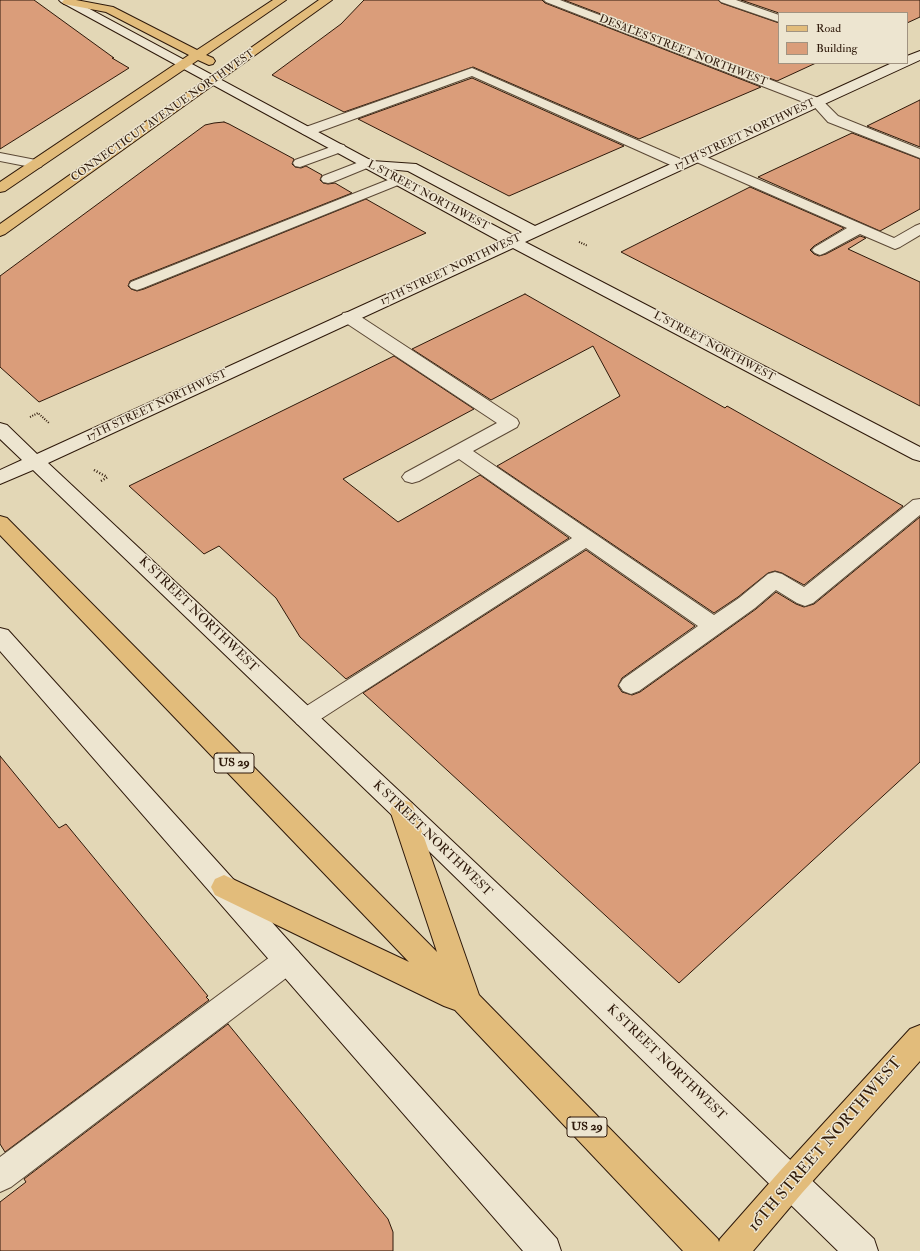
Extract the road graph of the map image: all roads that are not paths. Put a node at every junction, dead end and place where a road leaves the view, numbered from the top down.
1 (280, 0) edge
2 (326, 0) edge
3 (550, 0) edge
4 (725, 0) edge
5 (69, 1) edge
6 (778, 19) edge
7 (197, 55) junction
8 (920, 55) edge
9 (908, 61) edge
10 (184, 64) junction
11 (900, 64) edge
12 (228, 71) junction
13 (214, 80) junction
14 (816, 102) junction
15 (308, 131) junction
16 (339, 141) junction
17 (920, 154) edge
18 (0, 157) edge
19 (697, 157) junction
20 (300, 163) dead end
21 (367, 163) junction
22 (36, 164) junction
23 (680, 164) junction
24 (328, 179) dead end
25 (398, 180) junction
26 (0, 188) edge
27 (859, 228) junction
28 (920, 229) edge
29 (0, 231) edge
30 (534, 232) junction
31 (514, 242) junction
32 (820, 250) dead end
33 (137, 285) dead end
34 (349, 317) junction
35 (0, 429) edge
36 (460, 451) junction
37 (920, 455) edge
38 (35, 462) junction
39 (412, 477) dead end
40 (0, 478) edge
41 (920, 505) edge
42 (0, 523) edge
43 (587, 538) junction
44 (714, 626) junction
45 (0, 636) edge
46 (631, 685) dead end
47 (305, 718) junction
48 (403, 810) junction
49 (224, 887) junction
50 (288, 960) junction
51 (468, 1003) junction
52 (920, 1038) edge
53 (0, 1176) edge
54 (791, 1182) junction
55 (545, 1251) edge
56 (706, 1251) edge
57 (732, 1251) edge
58 (862, 1251) edge

1 - 7 main road
2 - 12 main road, CONNECTICUT AVENUE NORTHWEST
3 - 14 main road, DESALES STREET NORTHWEST
4 - 6 main road
5 - 7 main road
5 - 10 main road
7 - 10 main road
7 - 12 main road
8 - 9 main road
10 - 13 main road
10 - 22 main road
11 - 14 main road, 17TH STREET NORTHWEST
12 - 13 main road, CONNECTICUT AVENUE NORTHWEST
13 - 15 main road
13 - 29 main road, CONNECTICUT AVENUE NORTHWEST
14 - 17 main road
14 - 19 main road, 17TH STREET NORTHWEST
15 - 16 main road
15 - 23 main road
16 - 20 main road
16 - 21 main road, L STREET NORTHWEST
18 - 22 main road
19 - 23 main road, 17TH STREET NORTHWEST
19 - 27 main road
21 - 24 main road
21 - 25 main road, L STREET NORTHWEST
21 - 30 main road
22 - 26 main road
23 - 30 main road, 17TH STREET NORTHWEST
25 - 31 main road, L STREET NORTHWEST
25 - 33 main road
27 - 28 main road
27 - 32 main road
30 - 31 main road, 17TH STREET NORTHWEST
31 - 34 main road, 17TH STREET NORTHWEST
31 - 37 main road, L STREET NORTHWEST
34 - 36 main road
34 - 38 main road, 17TH STREET NORTHWEST
35 - 38 main road, K STREET NORTHWEST
36 - 39 main road
36 - 43 main road
38 - 40 main road, 17TH STREET NORTHWEST
38 - 47 main road, K STREET NORTHWEST
41 - 44 main road
42 - 51 main road, US 29
43 - 44 main road
43 - 47 main road
44 - 46 main road
45 - 49 main road
47 - 48 main road, K STREET NORTHWEST
48 - 51 main road
48 - 54 main road, K STREET NORTHWEST
49 - 50 main road
49 - 51 main road
50 - 53 main road
50 - 55 main road
51 - 56 main road, US 29
52 - 54 main road, 16TH STREET NORTHWEST
54 - 57 main road, 16TH STREET NORTHWEST
54 - 58 main road, K STREET NORTHWEST

